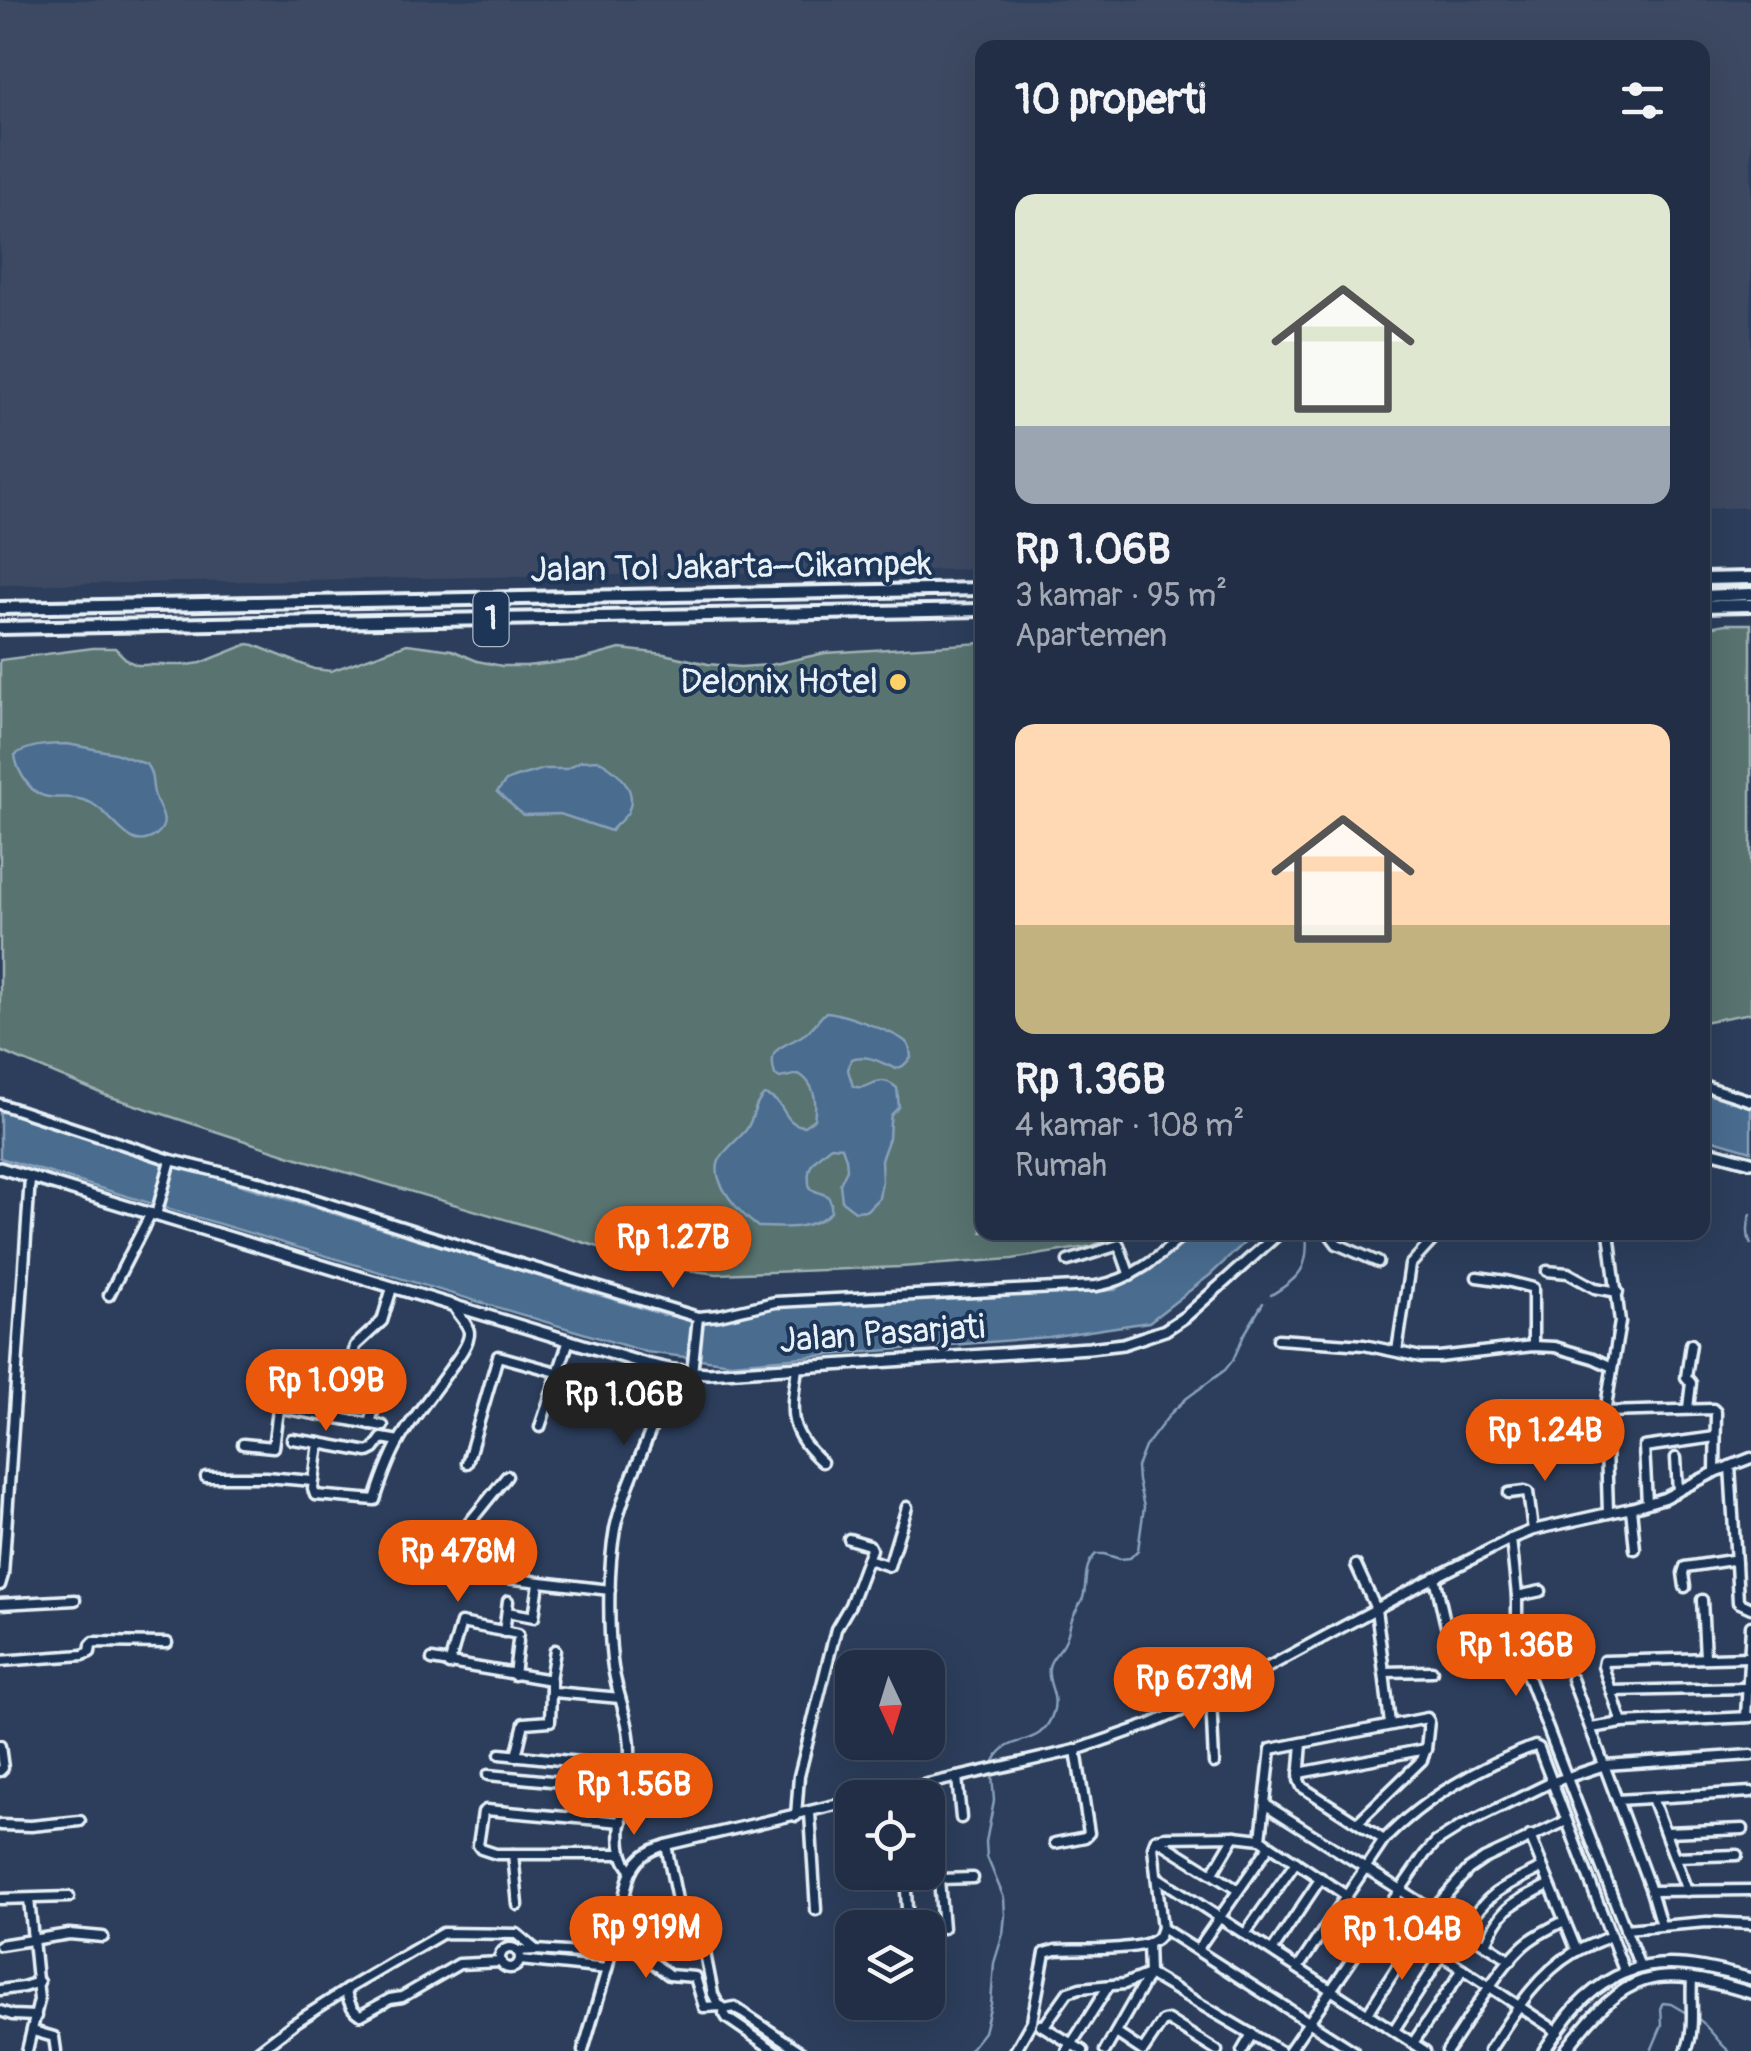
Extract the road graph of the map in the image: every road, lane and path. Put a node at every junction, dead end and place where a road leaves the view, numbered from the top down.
1 (1751, 578) edge
2 (1710, 579) edge
3 (975, 589) edge
4 (1751, 594) edge
5 (1710, 596) edge
6 (1710, 606) edge
7 (1751, 606) edge
8 (0, 608) edge
9 (975, 610) edge
10 (0, 628) edge
11 (1710, 1088) edge
12 (1751, 1101) edge
13 (0, 1104) edge
14 (1710, 1151) edge
15 (172, 1160) junction
16 (1751, 1162) edge
17 (0, 1168) edge
18 (30, 1178) junction
19 (155, 1211) junction
20 (1176, 1240) edge
21 (1271, 1240) edge
22 (1334, 1240) edge
23 (1433, 1240) edge
24 (1609, 1240) edge
25 (1068, 1261) dead end
26 (1378, 1262) dead end
27 (1547, 1271) dead end
28 (1130, 1276) junction
29 (1476, 1277) dead end
30 (392, 1288) junction
31 (1618, 1292) junction
32 (109, 1295) dead end
33 (454, 1305) junction
34 (697, 1322) junction
35 (1278, 1339) dead end
36 (569, 1340) junction
37 (1692, 1344) dead end
38 (1533, 1346) junction
39 (1398, 1351) junction
40 (692, 1368) junction
41 (797, 1368) junction
42 (1612, 1368) junction
43 (672, 1370) junction
44 (558, 1372) junction
45 (377, 1394) dead end
46 (1688, 1408) junction
47 (1605, 1412) junction
48 (340, 1418) junction
49 (370, 1424) junction
50 (383, 1426) dead end
51 (540, 1426) dead end
52 (1715, 1437) junction
53 (292, 1439) dead end
54 (399, 1440) junction
55 (319, 1443) junction
56 (244, 1444) dead end
57 (1676, 1458) dead end
58 (1751, 1458) edge
59 (822, 1462) dead end
60 (467, 1463) dead end
61 (1730, 1466) junction
62 (1715, 1472) junction
63 (507, 1476) dead end
64 (206, 1477) dead end
65 (313, 1481) junction
66 (1678, 1492) junction
67 (1508, 1493) dead end
68 (1647, 1503) junction
69 (907, 1507) dead end
70 (1631, 1508) junction
71 (1608, 1513) junction
72 (1533, 1530) junction
73 (1511, 1538) junction
74 (849, 1539) dead end
75 (1635, 1550) dead end
76 (456, 1552) dead end
77 (868, 1559) junction
78 (1736, 1563) junction
79 (1356, 1565) dead end
80 (1435, 1577) junction
81 (524, 1580) junction
82 (539, 1583) junction
83 (0, 1585) edge
84 (1685, 1587) dead end
85 (610, 1590) junction
86 (1540, 1591) dead end
87 (1517, 1596) junction
88 (75, 1600) dead end
89 (1702, 1600) dead end
90 (508, 1601) dead end
91 (0, 1604) edge
92 (1751, 1608) edge
93 (1376, 1609) junction
94 (506, 1612) junction
95 (1446, 1626) dead end
96 (1751, 1626) edge
97 (504, 1632) junction
98 (168, 1643) dead end
99 (555, 1650) dead end
100 (1704, 1657) junction
101 (1748, 1658) junction
102 (0, 1660) edge
103 (432, 1660) dead end
104 (448, 1664) junction
105 (1432, 1671) dead end
106 (1384, 1672) junction
107 (514, 1676) junction
108 (1572, 1678) dead end
109 (1245, 1681) junction
110 (551, 1685) junction
111 (1746, 1688) junction
112 (1612, 1692) junction
113 (620, 1698) junction
114 (1211, 1698) junction
115 (1248, 1701) dead end
116 (1749, 1717) edge
117 (1622, 1723) junction
118 (1390, 1724) junction
119 (1591, 1728) junction
120 (1302, 1743) junction
121 (0, 1746) edge
122 (1426, 1748) junction
123 (1076, 1750) junction
124 (500, 1754) dead end
125 (1751, 1755) edge
126 (516, 1756) junction
127 (1214, 1763) dead end
128 (1605, 1764) junction
129 (629, 1767) junction
130 (0, 1771) edge
131 (1299, 1773) junction
132 (488, 1775) dead end
133 (956, 1777) junction
134 (1565, 1778) junction
135 (945, 1780) edge
136 (1550, 1783) junction
137 (625, 1788) junction
138 (1751, 1792) edge
139 (1652, 1798) junction
140 (1617, 1800) junction
141 (1266, 1805) junction
142 (835, 1806) edge
143 (810, 1813) junction
144 (796, 1816) junction
145 (962, 1818) dead end
146 (80, 1821) dead end
147 (1566, 1821) junction
148 (622, 1822) junction
149 (1358, 1822) junction
150 (0, 1825) edge
151 (1742, 1828) dead end
152 (1666, 1832) junction
153 (1236, 1836) junction
154 (1530, 1836) junction
155 (1156, 1839) junction
156 (1261, 1839) junction
157 (1384, 1840) junction
158 (1055, 1843) dead end
159 (1270, 1845) junction
160 (666, 1846) junction
161 (513, 1854) junction
162 (622, 1854) junction
163 (1737, 1855) dead end
164 (1674, 1856) junction
165 (1296, 1862) junction
166 (1366, 1868) junction
167 (1542, 1868) junction
168 (631, 1870) junction
169 (1213, 1873) junction
170 (1157, 1877) junction
171 (973, 1878) dead end
172 (1320, 1878) junction
173 (945, 1880) edge
174 (1548, 1884) junction
175 (1400, 1889) junction
176 (1238, 1890) junction
177 (1751, 1890) edge
178 (1687, 1891) junction
179 (1651, 1892) junction
180 (1347, 1896) junction
181 (29, 1898) junction
182 (69, 1898) dead end
183 (0, 1899) edge
184 (678, 1905) dead end
185 (518, 1906) dead end
186 (816, 1910) dead end
187 (1434, 1910) junction
188 (1220, 1918) junction
189 (1564, 1920) junction
190 (1751, 1924) edge
191 (1662, 1925) junction
192 (1162, 1928) junction
193 (1464, 1930) junction
194 (1625, 1930) junction
195 (1245, 1934) junction
196 (103, 1936) dead end
197 (1611, 1936) junction
198 (1416, 1938) junction
199 (33, 1941) junction
200 (613, 1941) junction
201 (703, 1943) dead end
202 (1148, 1943) junction
203 (1486, 1944) junction
204 (0, 1945) edge
205 (536, 1950) junction
206 (1197, 1950) junction
207 (1272, 1951) junction
208 (1577, 1951) junction
209 (564, 1952) junction
210 (610, 1955) junction
211 (518, 1956) junction
212 (1442, 1956) junction
213 (1511, 1960) junction
214 (501, 1962) junction
215 (563, 1964) junction
216 (1640, 1967) junction
217 (1298, 1968) junction
218 (607, 1969) junction
219 (1462, 1969) junction
220 (1625, 1973) junction
221 (1149, 1974) junction
222 (1751, 1979) edge
223 (1692, 1980) junction
224 (39, 1982) junction
225 (1108, 1987) junction
226 (1490, 1988) junction
227 (0, 1990) edge
228 (346, 1990) junction
229 (1332, 1990) junction
230 (1751, 1993) edge
231 (1519, 2006) junction
232 (722, 2008) junction
233 (0, 2011) edge
234 (1368, 2014) junction
235 (36, 2016) junction
236 (1032, 2021) junction
237 (1309, 2022) junction
238 (1044, 2026) junction
239 (1394, 2030) junction
240 (33, 2032) junction
241 (1558, 2032) junction
242 (1116, 2033) junction
243 (1252, 2034) junction
244 (1413, 2043) junction
245 (1069, 2048) edge
246 (1204, 2048) edge
247 (28, 2051) edge
248 (56, 2051) edge
249 (258, 2051) edge
250 (583, 2051) edge
251 (775, 2051) edge
252 (800, 2051) edge
253 (1015, 2051) edge
254 (1083, 2051) edge
255 (1106, 2051) edge
256 (1216, 2051) edge
257 (1242, 2051) edge
258 (1280, 2051) edge
259 (1289, 2051) edge
260 (1354, 2051) edge
261 (1425, 2051) edge
262 (1447, 2051) edge
263 (1488, 2051) edge
264 (1544, 2051) edge
265 (1565, 2051) edge
266 (1686, 2051) edge

1 - 2 highway
3 - 8 highway, Jalan Tol Jakarta–Cikampek / 1
4 - 5 highway
6 - 7 highway
9 - 10 highway, Jalan Tol Jakarta–Cikampek / 1
11 - 12 street
13 - 15 street
14 - 16 main road
15 - 19 street
15 - 34 street
17 - 18 main road, Jalan Pasarjati
18 - 19 main road, Jalan Pasarjati
18 - 83 street
19 - 30 main road, Jalan Pasarjati
19 - 32 street
20 - 28 street
21 - 41 main road, Jalan Pasarjati
22 - 26 street
23 - 39 street
24 - 31 street
25 - 28 street
27 - 31 street
28 - 34 street
29 - 38 street
30 - 33 main road, Jalan Pasarjati
30 - 48 street
31 - 42 street
33 - 36 main road, Jalan Pasarjati
33 - 54 street
34 - 40 street
35 - 39 street
36 - 43 main road, Jalan Pasarjati
36 - 44 street
37 - 46 street
38 - 39 street
38 - 42 street
40 - 41 main road, Jalan Pasarjati
40 - 43 main road, Jalan Pasarjati
41 - 59 street
42 - 47 street
43 - 85 street
44 - 51 street
44 - 60 street
45 - 49 street
46 - 47 street
46 - 52 street
47 - 71 street
48 - 49 street
48 - 56 street
49 - 50 street
52 - 62 street
52 - 68 street
53 - 55 street
54 - 55 street
54 - 65 street
55 - 65 street
57 - 66 street
58 - 61 street
61 - 62 street
61 - 78 street
62 - 66 street
63 - 81 street
64 - 65 street
66 - 68 street
67 - 72 street
68 - 70 street
69 - 77 street
70 - 71 street
70 - 75 street
71 - 72 street
72 - 73 street
73 - 80 street
73 - 87 street
74 - 77 street
76 - 81 street
77 - 144 street
78 - 84 street
78 - 92 street
79 - 93 street
80 - 93 street
80 - 95 street
81 - 82 street
82 - 85 street
82 - 94 street
85 - 113 street
86 - 87 street
87 - 134 street
88 - 91 street
89 - 100 street
90 - 94 street
93 - 106 street
93 - 109 street
94 - 97 street
96 - 101 street
97 - 104 street
97 - 107 street
98 - 102 street
99 - 110 street
100 - 101 street
100 - 112 street
101 - 111 street
103 - 104 street
104 - 107 street
105 - 106 street
106 - 118 street
107 - 110 street
108 - 119 street
109 - 114 street
109 - 115 street
110 - 113 street
110 - 126 street
111 - 112 street
111 - 116 street
112 - 117 street
113 - 129 street
114 - 123 street
114 - 127 street
116 - 117 street
117 - 119 street
118 - 120 street
118 - 122 street
119 - 128 street
120 - 131 street
120 - 141 street
121 - 130 street
122 - 131 street
122 - 149 street
123 - 133 street
123 - 158 street
124 - 126 street
125 - 128 street
126 - 129 street
128 - 134 street
128 - 140 street
129 - 137 street
131 - 149 street
132 - 137 street
133 - 135 street
133 - 145 street
134 - 136 street
134 - 194 street
136 - 147 street
136 - 157 street
136 - 175 street
137 - 148 street
138 - 139 street
139 - 140 street
139 - 152 street
140 - 179 street
141 - 156 street
141 - 166 street
142 - 143 street
143 - 144 street
143 - 186 street
144 - 160 street
146 - 150 street
147 - 154 street
147 - 197 street
148 - 161 street
148 - 162 street
149 - 157 street
151 - 152 street
152 - 164 street
153 - 155 street
153 - 156 street
153 - 169 street
154 - 167 street
154 - 187 street
155 - 169 street
155 - 170 street
156 - 159 street
157 - 166 street
159 - 165 street
159 - 176 street
160 - 168 street
160 - 184 street
161 - 162 street
161 - 185 street
162 - 168 street
163 - 164 street
164 - 178 street
165 - 172 street
165 - 195 street
166 - 175 street
166 - 180 street
167 - 174 street
167 - 193 street
168 - 200 street
169 - 176 street
170 - 188 street
170 - 192 street
171 - 173 street
172 - 180 street
172 - 207 street
174 - 189 street
174 - 203 street
175 - 187 street
175 - 229 street
176 - 188 street
177 - 178 street
178 - 179 street
179 - 191 street
180 - 217 street
181 - 182 street
181 - 183 street
181 - 199 street
187 - 193 street
187 - 198 street
188 - 195 street
188 - 206 street
189 - 208 street
189 - 213 street
190 - 191 street
191 - 194 street
192 - 202 street
192 - 206 street
193 - 203 street
194 - 216 street
195 - 207 street
196 - 199 street
197 - 208 street
197 - 220 street
198 - 212 street
198 - 234 street
199 - 204 street
199 - 224 street
200 - 210 street
200 - 232 street
201 - 232 street
202 - 221 street
202 - 236 street
203 - 213 street
205 - 209 street
205 - 211 street
205 - 228 street
206 - 237 street
207 - 217 street
208 - 231 street
209 - 210 street
209 - 215 street
210 - 218 street
211 - 214 street
211 - 214 street
211 - 215 street
212 - 219 street
212 - 239 street
213 - 226 street
214 - 228 street
215 - 218 street
216 - 220 main road
216 - 222 main road
217 - 229 street
218 - 250 street
219 - 226 street
219 - 244 street
220 - 241 main road
221 - 225 street
221 - 242 street
221 - 243 street
223 - 230 main road
223 - 265 main road
223 - 266 street
224 - 227 street
224 - 235 street
225 - 238 street
225 - 245 street
226 - 231 street
226 - 262 street
228 - 249 street
229 - 234 street
229 - 237 street
231 - 241 street
231 - 263 street
232 - 251 street
232 - 252 street
233 - 235 street
234 - 239 street
235 - 240 street
236 - 238 street
236 - 253 street
237 - 259 street
237 - 260 street
238 - 245 street
239 - 244 street
240 - 247 street
240 - 248 street
241 - 264 main road
242 - 246 street
242 - 255 street
243 - 257 street
243 - 258 street
244 - 261 street
245 - 254 street
246 - 256 street

